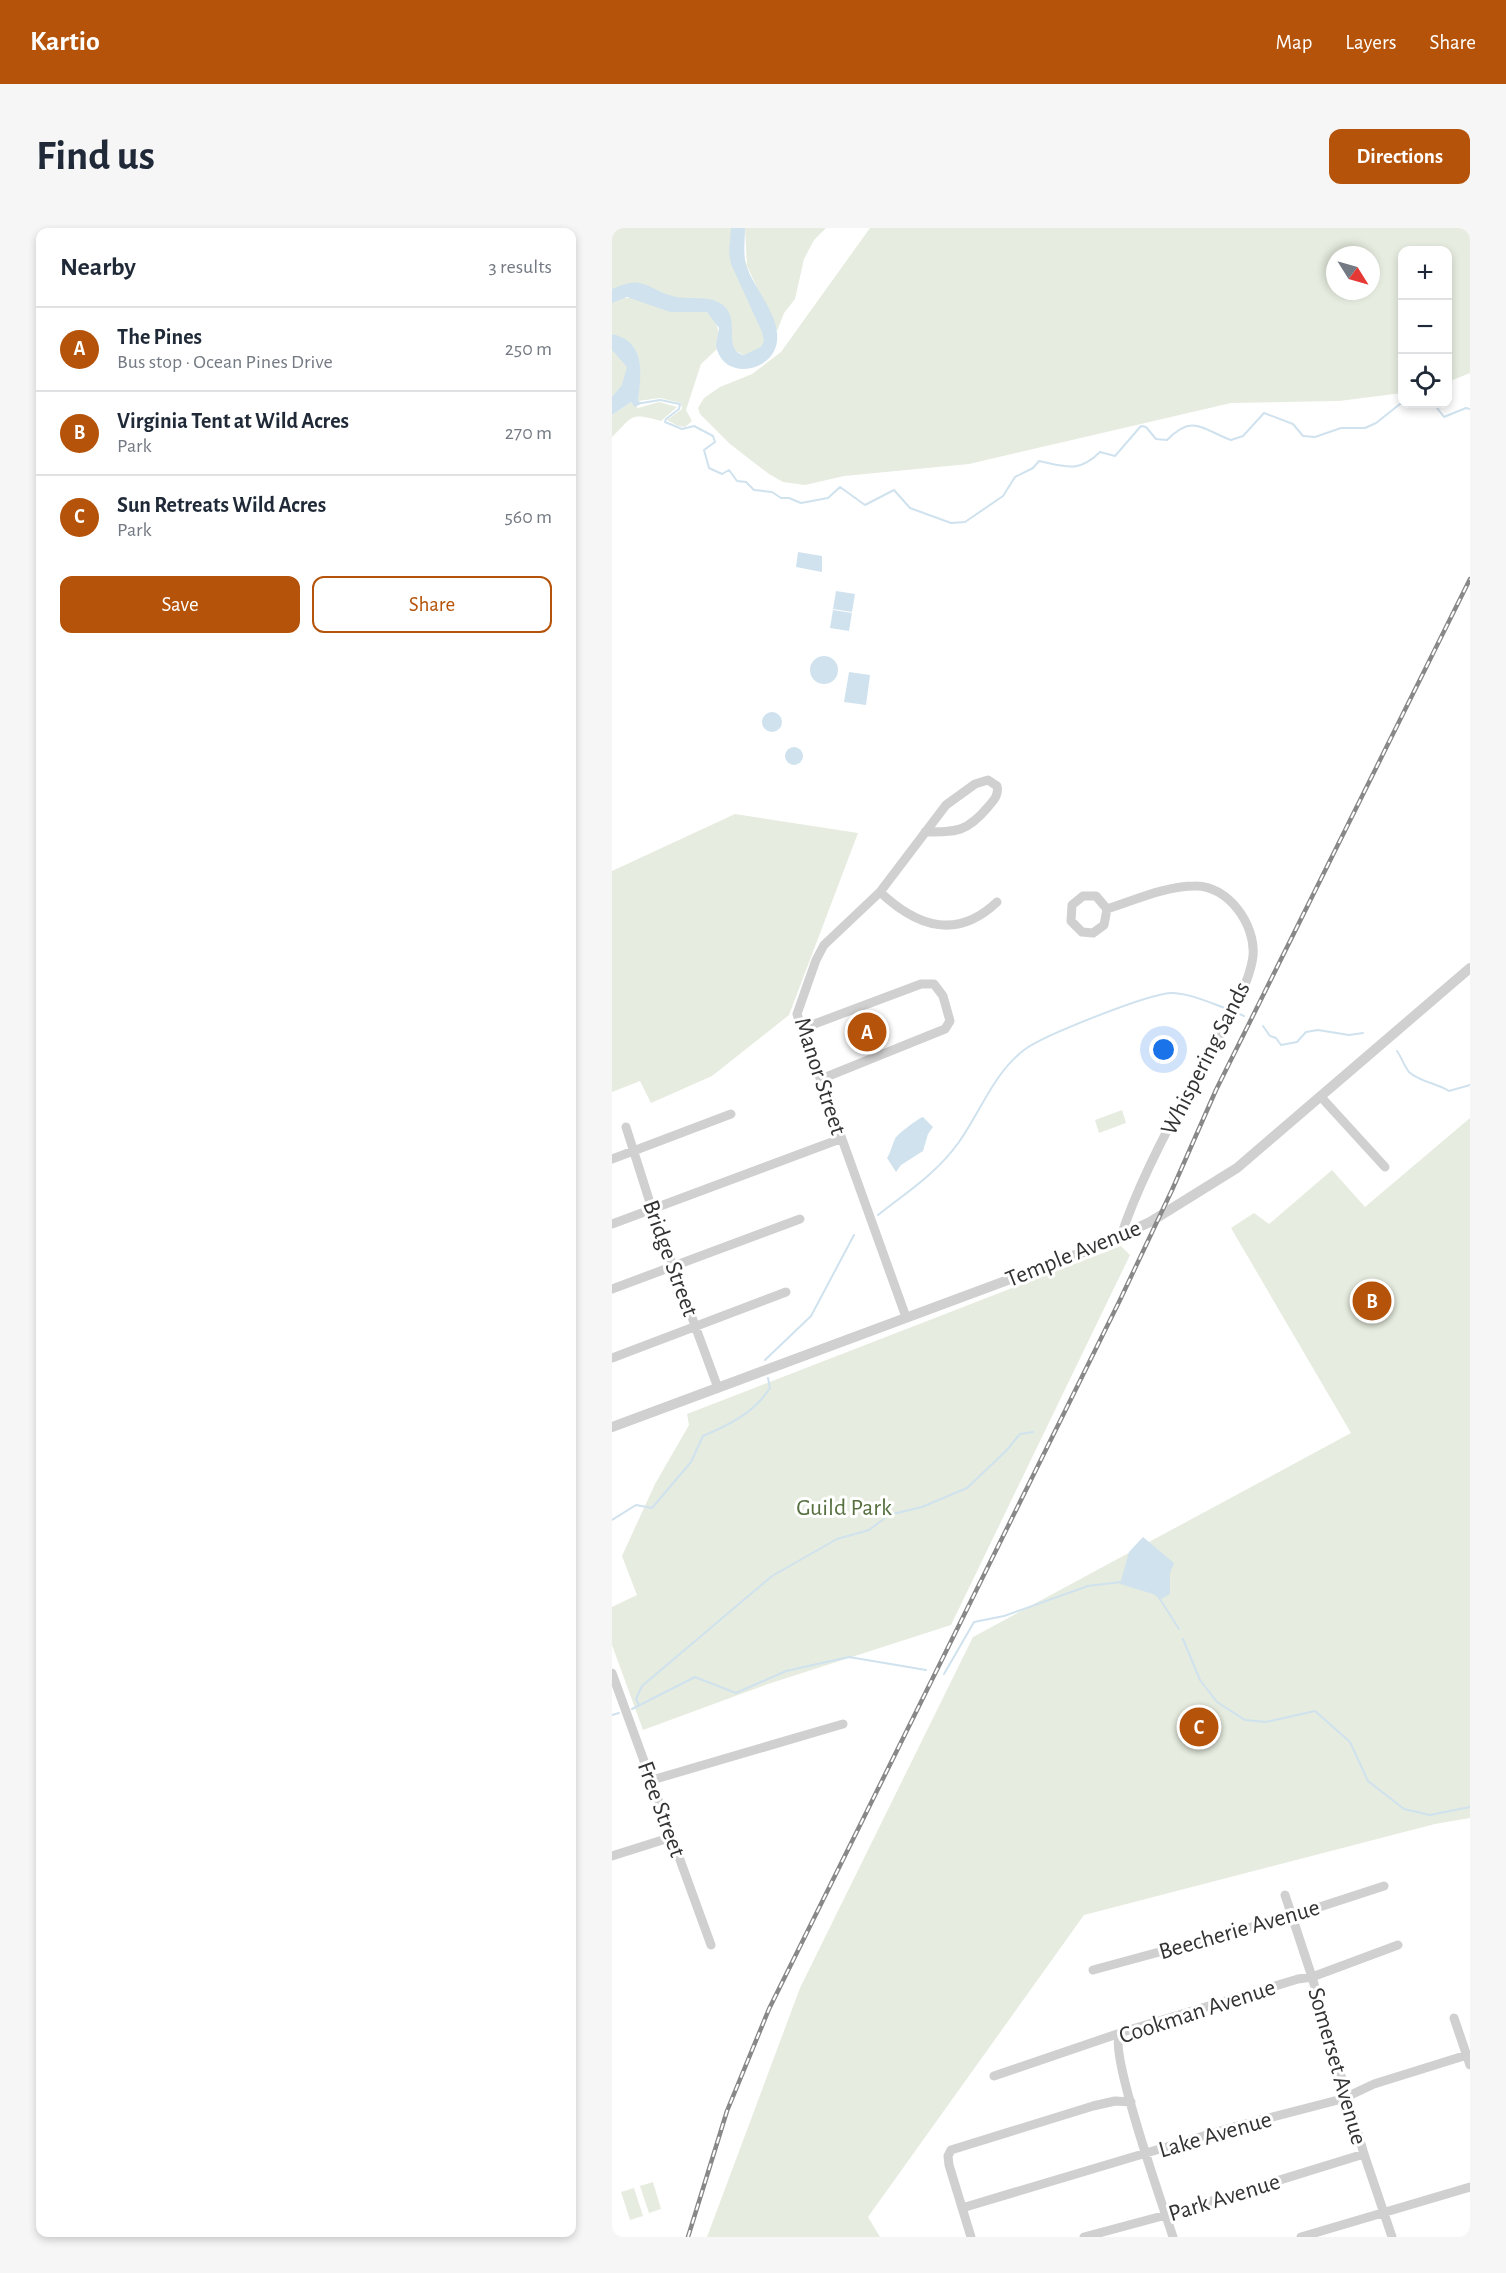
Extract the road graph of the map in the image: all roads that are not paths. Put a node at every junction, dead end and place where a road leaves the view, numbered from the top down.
1 (925, 832) junction
2 (880, 892) junction
3 (997, 902) dead end
4 (1107, 909) junction
5 (1470, 968) edge
6 (801, 1029) junction
7 (820, 1079) junction
8 (1321, 1097) junction
9 (731, 1114) dead end
10 (626, 1127) dead end
11 (840, 1139) junction
12 (635, 1151) junction
13 (612, 1159) edge
14 (1385, 1167) dead end
15 (652, 1209) junction
16 (800, 1219) dead end
17 (612, 1224) edge
18 (1121, 1236) junction
19 (673, 1267) junction
20 (612, 1289) edge
21 (786, 1292) dead end
22 (906, 1317) junction
23 (695, 1326) junction
24 (612, 1358) edge
25 (718, 1388) junction
26 (612, 1426) edge
27 (612, 1673) edge
28 (843, 1724) dead end
29 (652, 1780) junction
30 (672, 1837) junction
31 (612, 1856) edge
32 (1384, 1886) dead end
33 (1285, 1895) dead end
34 (1292, 1916) junction
35 (711, 1945) dead end
36 (1398, 1945) dead end
37 (1093, 1970) dead end
38 (1312, 1977) junction
39 (1454, 2018) dead end
40 (1119, 2036) junction
41 (1468, 2060) edge
42 (994, 2076) dead end
43 (1347, 2097) junction
44 (1131, 2102) junction
45 (1146, 2154) junction
46 (1364, 2154) junction
47 (1470, 2187) edge
48 (962, 2208) junction
49 (1385, 2212) junction
50 (1166, 2215) junction
51 (971, 2237) edge
52 (1084, 2237) edge
53 (1173, 2237) edge
54 (1301, 2237) edge
55 (1392, 2237) edge

1 - 1 street, Manor Street
1 - 2 street, Manor Street
2 - 3 street
2 - 6 street, Manor Street
4 - 4 street
4 - 18 street, Whispering Sands
5 - 8 street, Temple Avenue
6 - 7 street, Manor Street
6 - 7 street
7 - 11 street, Manor Street
8 - 14 street
8 - 18 street, Temple Avenue
9 - 12 street
10 - 12 street, Bridge Street
11 - 15 street
11 - 22 street, Manor Street
12 - 13 street
12 - 15 street, Bridge Street
15 - 17 street
15 - 19 street, Bridge Street
16 - 19 street
18 - 22 street, Temple Avenue
19 - 20 street
19 - 23 street, Bridge Street
21 - 23 street
22 - 25 street, Temple Avenue
23 - 24 street
23 - 25 street, Bridge Street
25 - 26 street, Temple Avenue
27 - 29 street, Free Street
28 - 29 street
29 - 30 street, Free Street
30 - 31 street
30 - 35 street, Free Street
32 - 34 street, Beecherie Avenue
33 - 34 street, Somerset Avenue
34 - 37 street, Beecherie Avenue
34 - 38 street, Somerset Avenue
36 - 38 street, Cookman Avenue
38 - 40 street, Cookman Avenue
38 - 43 street, Somerset Avenue
39 - 41 street
40 - 42 street, Cookman Avenue
40 - 44 street
41 - 43 street, Lake Avenue
43 - 45 street, Lake Avenue
43 - 46 street, Somerset Avenue
44 - 45 street
44 - 48 street
45 - 48 street, Lake Avenue
45 - 50 street
46 - 49 street, Somerset Avenue
46 - 50 street, Park Avenue
47 - 49 street
48 - 51 street
49 - 54 street
49 - 55 street, Somerset Avenue
50 - 52 street, Park Avenue
50 - 53 street

